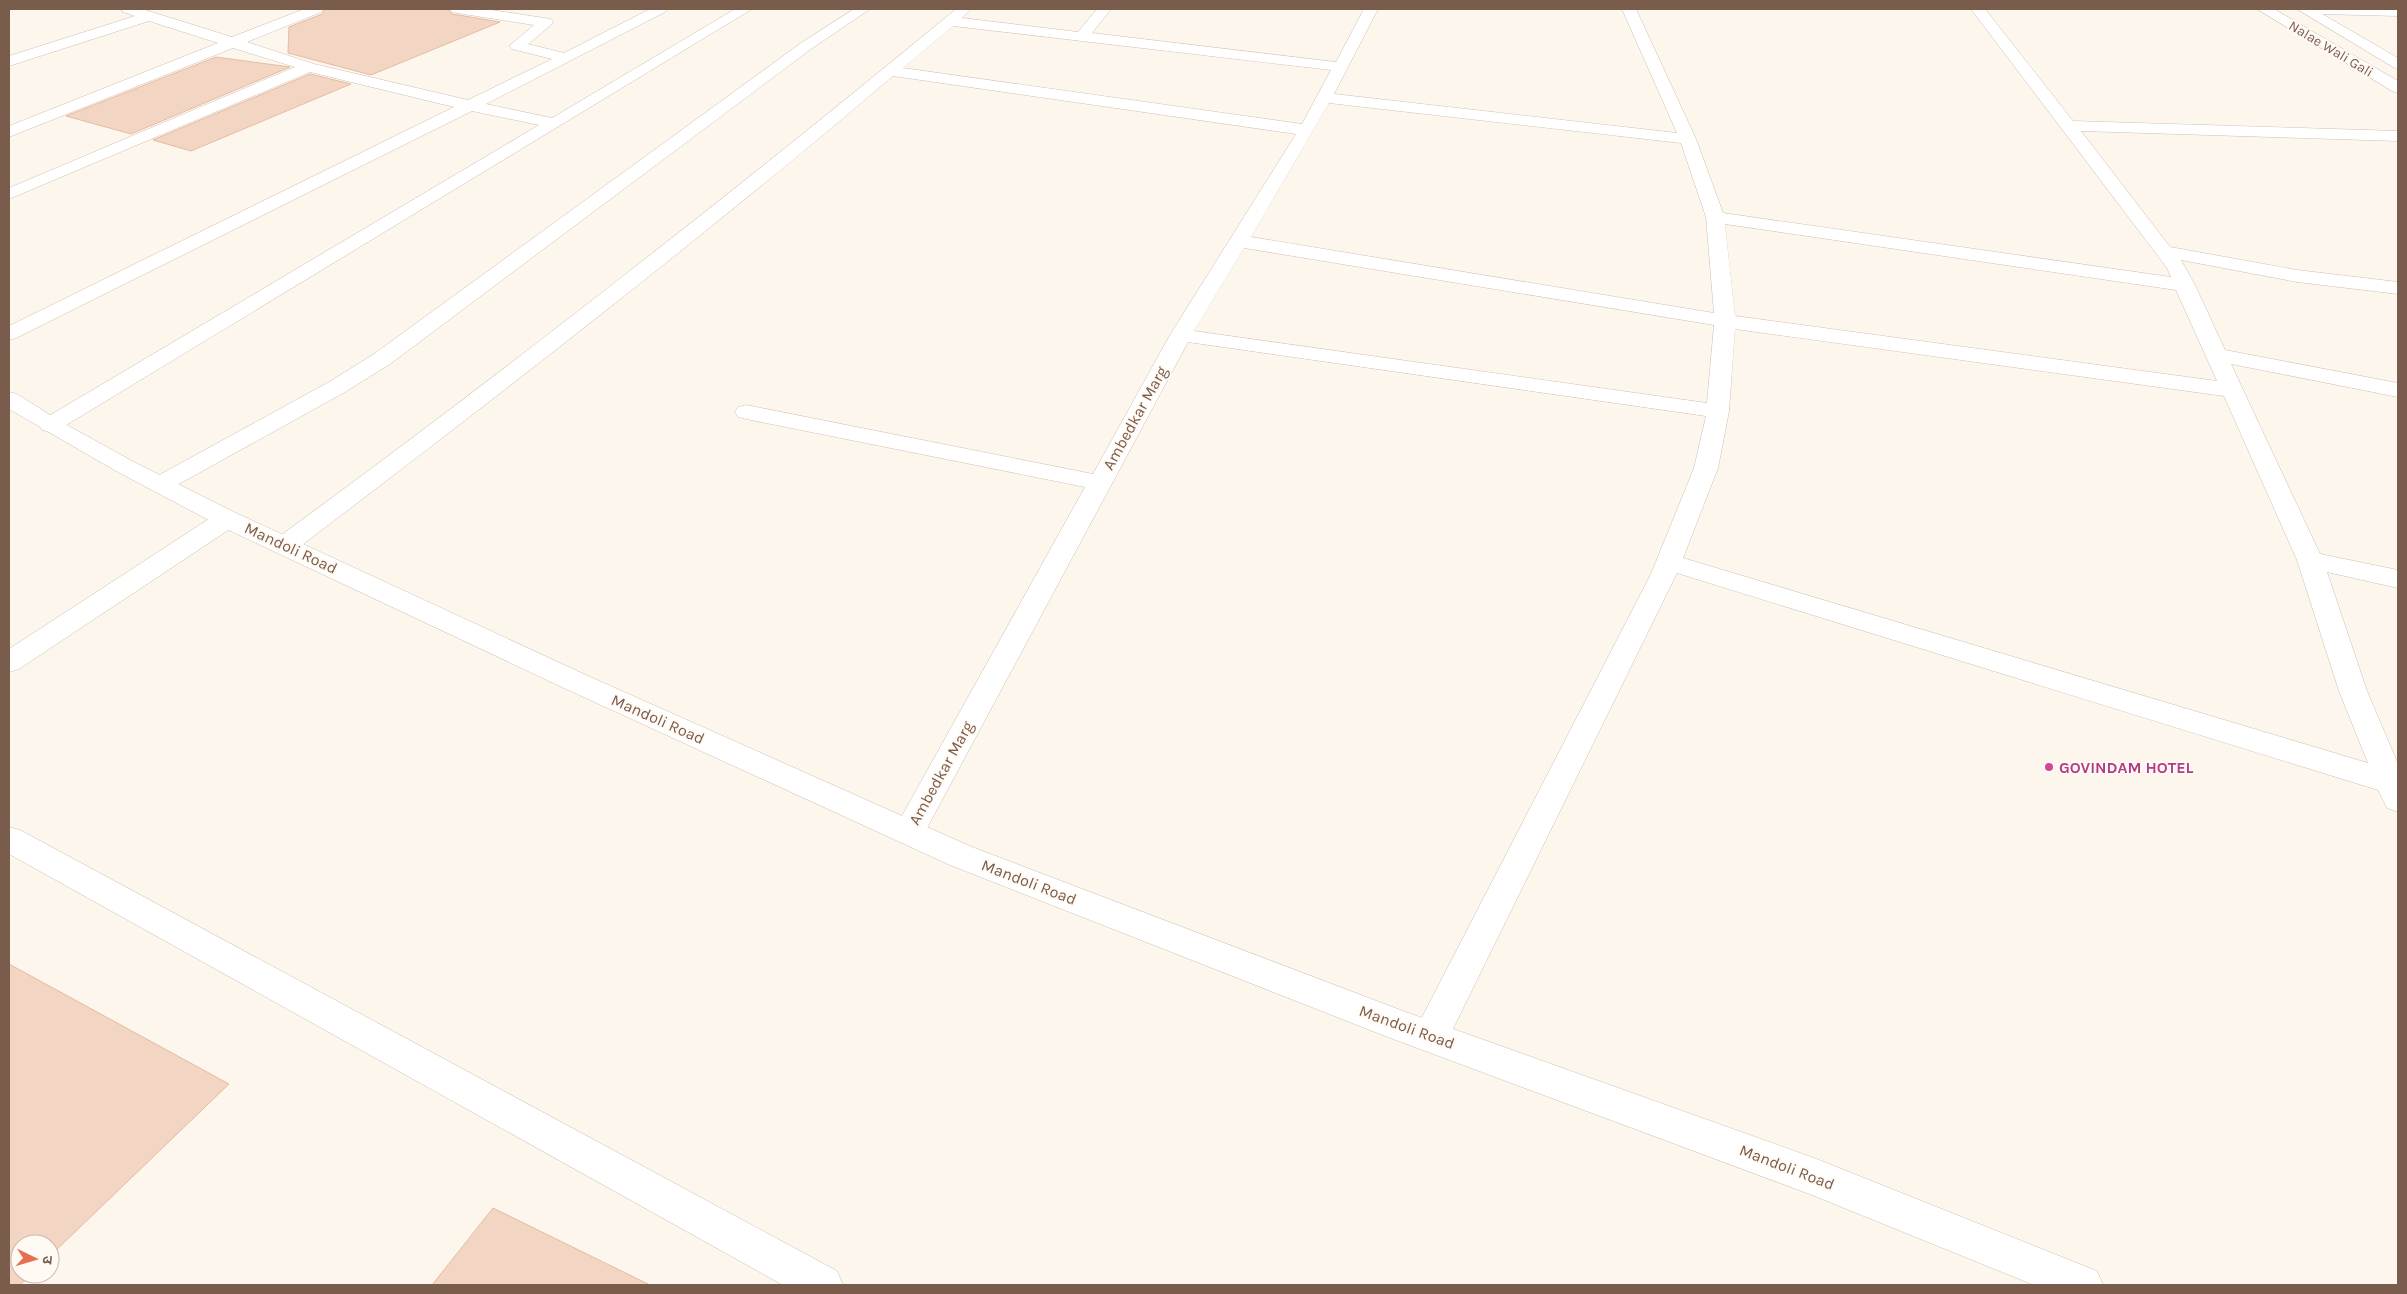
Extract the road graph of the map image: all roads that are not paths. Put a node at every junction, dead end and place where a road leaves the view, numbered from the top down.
1 (128, 9) edge
2 (316, 9) edge
3 (457, 9) edge
4 (660, 9) edge
5 (745, 9) edge
6 (862, 9) edge
7 (1104, 9) edge
8 (1371, 9) edge
9 (1629, 9) edge
10 (1978, 9) edge
11 (2264, 9) edge
12 (2304, 9) edge
13 (2315, 9) edge
14 (2398, 12) edge
15 (956, 15) edge
16 (149, 16) junction
17 (1081, 37) junction
18 (233, 43) junction
19 (566, 58) junction
20 (9, 61) edge
21 (2398, 64) edge
22 (309, 67) junction
23 (1342, 67) junction
24 (890, 71) junction
25 (2398, 88) edge
26 (1325, 98) junction
27 (470, 105) junction
28 (554, 123) junction
29 (2070, 126) junction
30 (1307, 130) junction
31 (9, 132) edge
32 (2398, 136) edge
33 (1688, 139) junction
34 (9, 194) edge
35 (1715, 218) junction
36 (1238, 241) junction
37 (2167, 252) junction
38 (2186, 285) junction
39 (2398, 288) edge
40 (1725, 321) junction
41 (9, 334) edge
42 (1181, 335) junction
43 (2216, 355) junction
44 (2232, 390) junction
45 (2398, 390) edge
46 (9, 399) edge
47 (1718, 411) junction
48 (746, 412) dead end
49 (50, 425) junction
50 (1100, 483) junction
51 (161, 484) junction
52 (227, 519) junction
53 (285, 545) junction
54 (2310, 560) junction
55 (1669, 562) junction
56 (2398, 579) edge
57 (9, 662) edge
58 (2396, 788) edge
59 (909, 832) junction
60 (9, 839) edge
61 (1431, 1036) junction
62 (823, 1285) edge
63 (2083, 1285) edge

1 - 16 street
2 - 18 street
3 - 19 street
4 - 19 street
5 - 28 street
6 - 51 street
7 - 17 street
8 - 23 street, Ambedkar Marg
9 - 33 street
10 - 29 street
11 - 25 street, Nalae Wali Gali
12 - 21 street
13 - 14 street
15 - 17 street
15 - 24 street
16 - 18 street
16 - 20 street
17 - 23 street
18 - 22 street
18 - 31 street
19 - 27 street
22 - 27 street
22 - 34 street
23 - 26 street, Ambedkar Marg
24 - 30 street
24 - 53 street
26 - 30 street, Ambedkar Marg
26 - 33 street
27 - 28 street
27 - 41 street
28 - 49 street
29 - 32 street
29 - 37 street
30 - 36 street, Ambedkar Marg
33 - 35 street
35 - 38 street
35 - 40 street
36 - 40 street
36 - 42 street, Ambedkar Marg
37 - 38 street
37 - 39 street
38 - 43 street
40 - 44 street
40 - 47 street
42 - 47 street
42 - 50 street, Ambedkar Marg
43 - 44 street
43 - 45 street
44 - 54 street
46 - 49 street, Mandoli Road
47 - 55 street
48 - 50 street
49 - 51 street, Mandoli Road
50 - 59 street, Ambedkar Marg
51 - 52 street, Mandoli Road
52 - 53 street, Mandoli Road
52 - 57 street
53 - 59 street, Mandoli Road
54 - 56 street
54 - 58 street
55 - 58 street
55 - 61 street
59 - 61 street, Mandoli Road
60 - 62 street
61 - 63 street, Mandoli Road

